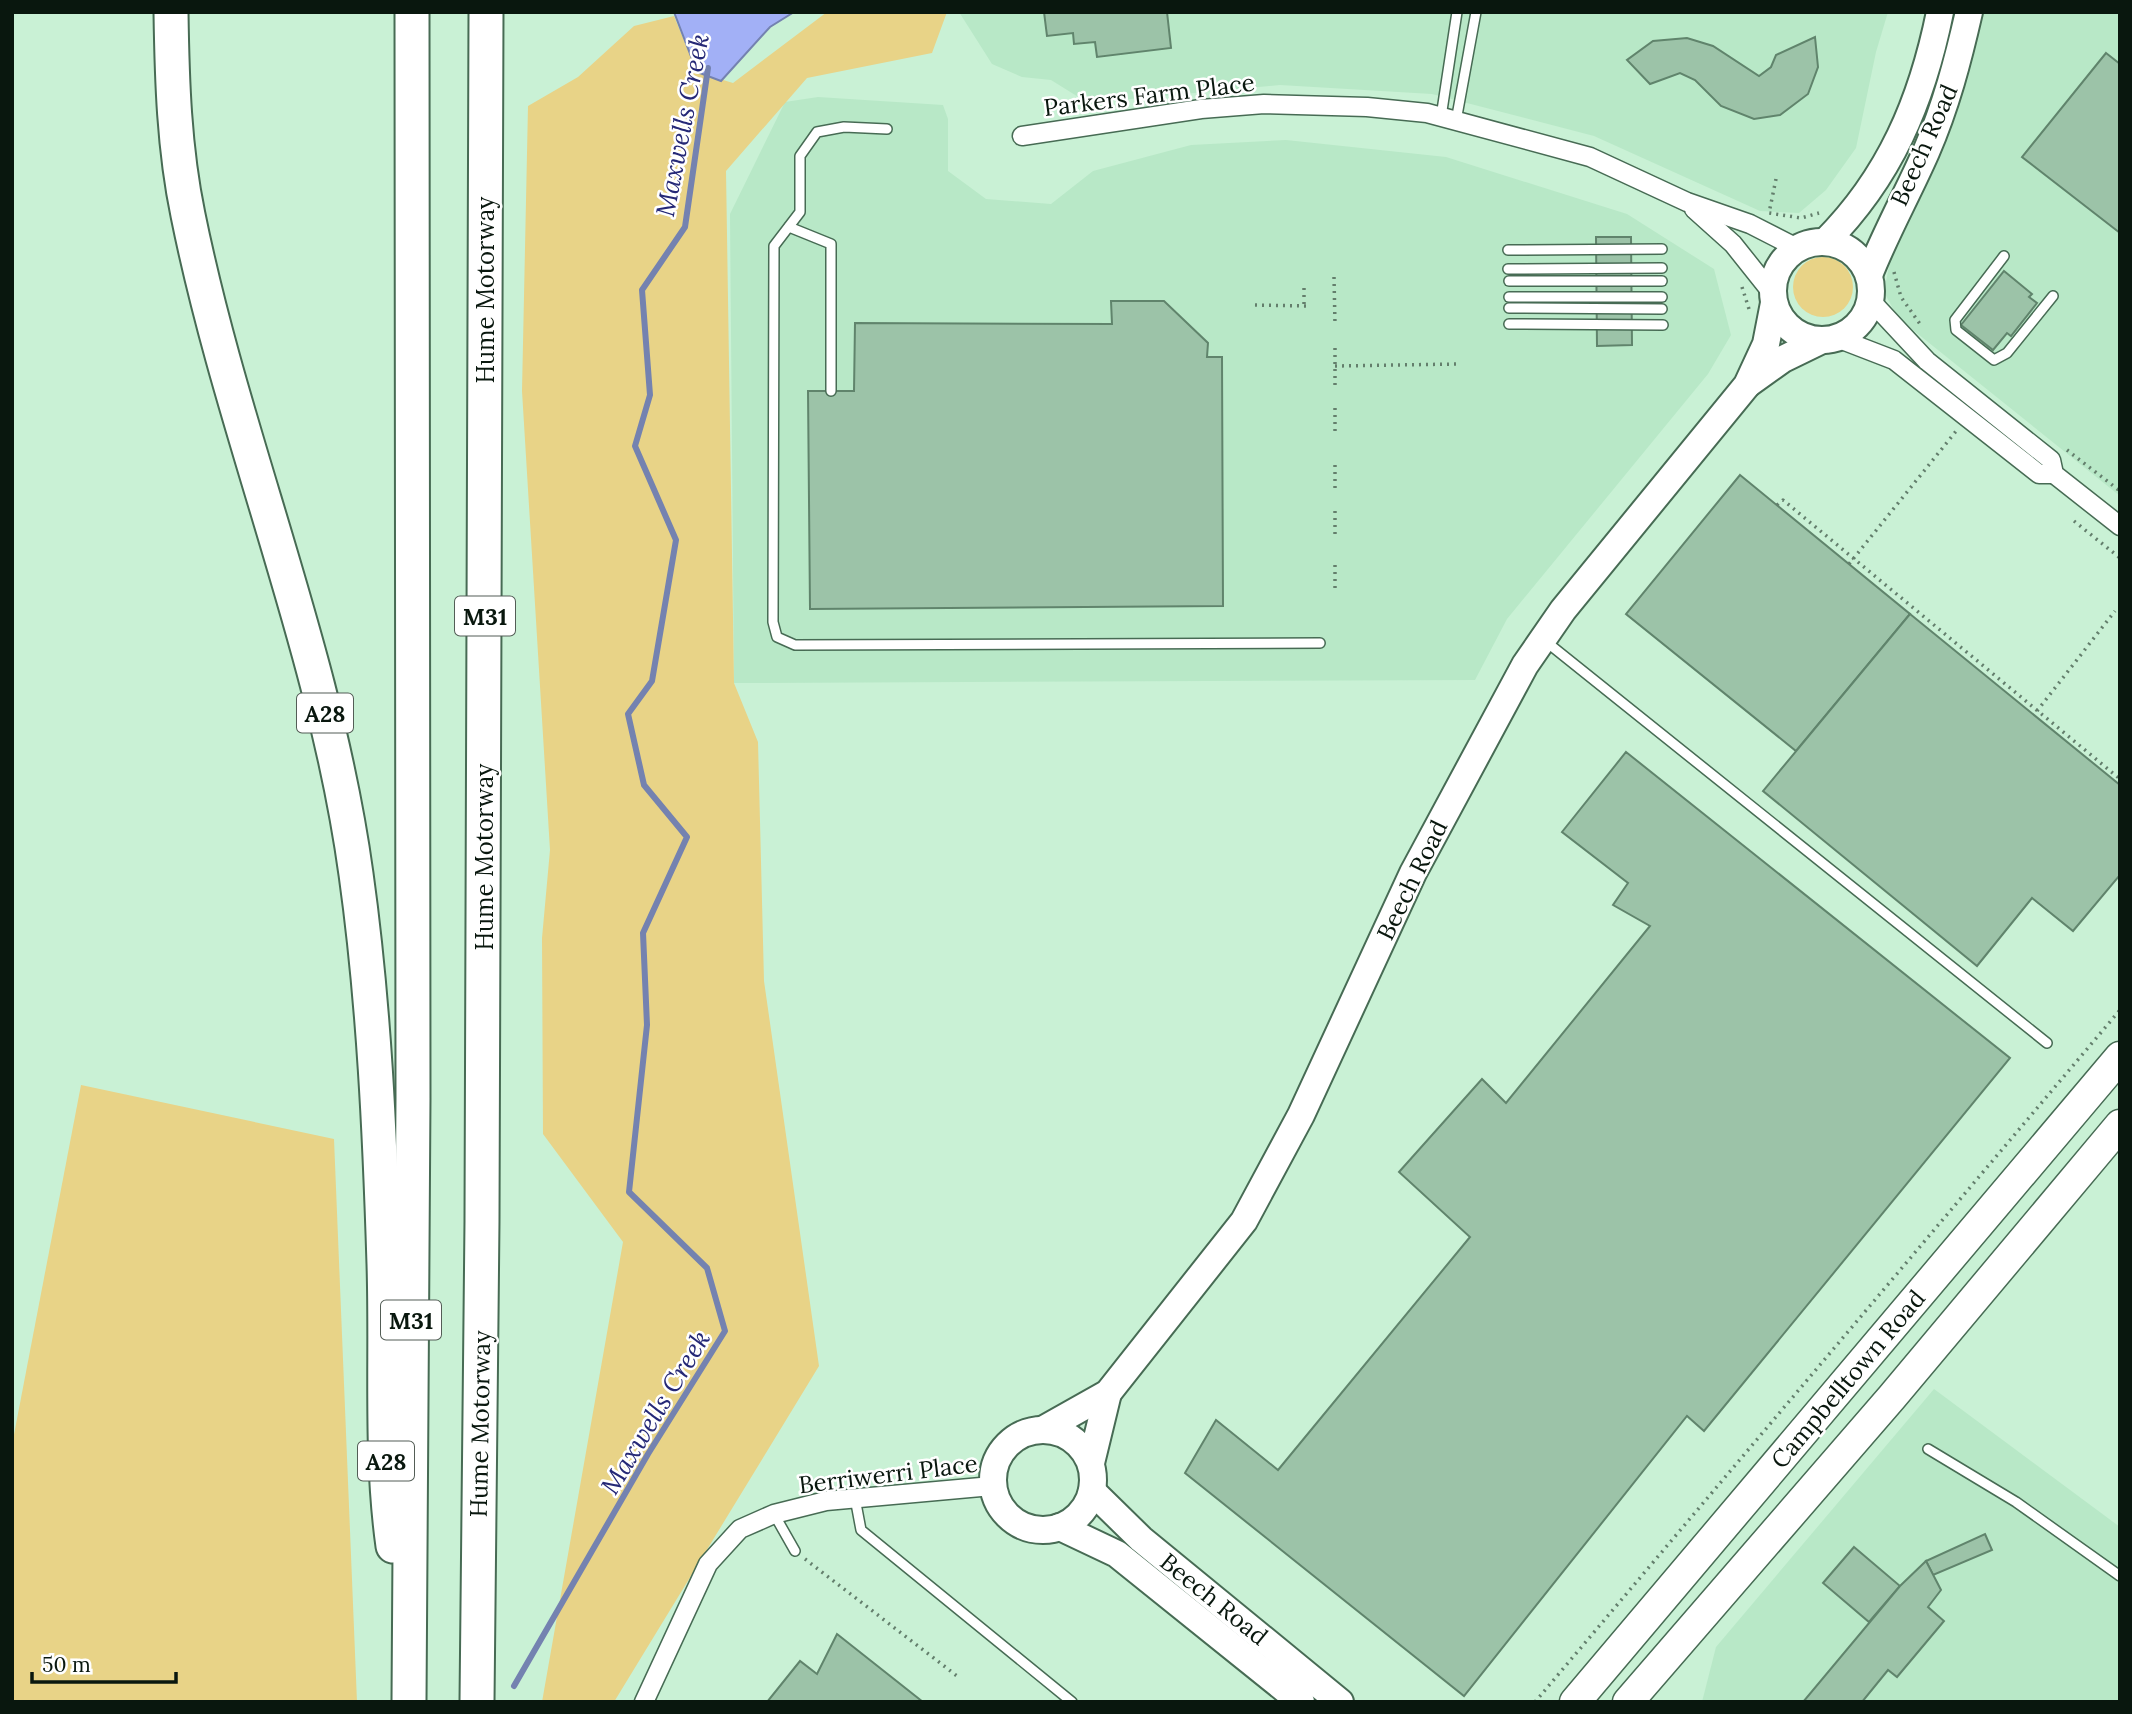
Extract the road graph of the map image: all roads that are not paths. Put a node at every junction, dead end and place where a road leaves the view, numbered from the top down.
1 (172, 12) edge
2 (412, 12) edge
3 (486, 12) edge
4 (1457, 12) edge
5 (1476, 12) edge
6 (1940, 12) edge
7 (1969, 12) edge
8 (1448, 119) junction
9 (887, 129) dead end
10 (1022, 136) dead end
11 (1687, 202) junction
12 (789, 227) junction
13 (1825, 242) junction
14 (1797, 248) junction
15 (1662, 249) dead end
16 (1508, 250) dead end
17 (2004, 256) dead end
18 (1662, 268) dead end
19 (1508, 269) dead end
20 (1881, 270) junction
21 (1508, 281) dead end
22 (1662, 281) dead end
23 (2053, 296) dead end
24 (1509, 297) dead end
25 (1662, 297) dead end
26 (1773, 298) junction
27 (1871, 301) junction
28 (1509, 308) dead end
29 (1662, 309) dead end
30 (1509, 324) dead end
31 (1663, 325) dead end
32 (1829, 339) junction
33 (1747, 385) junction
34 (831, 391) dead end
35 (2054, 474) junction
36 (2120, 526) edge
37 (1543, 639) junction
38 (1320, 643) dead end
39 (2048, 1044) dead end
40 (2120, 1057) edge
41 (2120, 1125) edge
42 (1108, 1394) junction
43 (1044, 1429) junction
44 (1928, 1449) dead end
45 (1091, 1462) junction
46 (992, 1486) junction
47 (1092, 1491) junction
48 (855, 1498) junction
49 (774, 1514) junction
50 (1060, 1527) junction
51 (795, 1551) road end
52 (2120, 1576) edge
53 (409, 1655) junction
54 (409, 1702) edge
55 (477, 1702) edge
56 (645, 1702) edge
57 (1072, 1702) edge
58 (1301, 1702) edge
59 (1340, 1702) edge
60 (1575, 1702) edge
61 (1628, 1702) edge

1 - 53 highway, A28
2 - 53 highway, M31
3 - 55 highway, Hume Motorway / M31
4 - 8 lane
5 - 8 lane
6 - 13 main road, Beech Road
7 - 20 main road, Beech Road
8 - 10 street, Parkers Farm Place
8 - 11 street, Parkers Farm Place
9 - 12 lane
11 - 14 street, Parkers Farm Place
11 - 26 street, Parkers Farm Place
12 - 34 lane
12 - 38 lane
13 - 14 main road
13 - 20 main road
14 - 26 main road
15 - 16 lane
17 - 23 lane
18 - 19 lane
20 - 27 main road
21 - 22 lane
24 - 25 lane
26 - 32 main road
26 - 33 main road, Beech Road
27 - 32 main road
27 - 35 street
28 - 29 lane
30 - 31 lane
32 - 33 main road, Beech Road
32 - 35 street
33 - 37 main road, Beech Road
35 - 36 street
37 - 39 lane
37 - 42 main road, Beech Road
40 - 60 main road, Campbelltown Road
41 - 61 main road, Campbelltown Road
42 - 43 main road, Beech Road
42 - 45 main road, Beech Road
43 - 45 main road
43 - 46 main road
44 - 52 lane
45 - 47 main road
46 - 48 street, Berriwerri Place
46 - 50 main road
47 - 50 main road
47 - 59 main road, Beech Road
48 - 49 street, Berriwerri Place
48 - 57 lane
49 - 51 lane
49 - 56 street, Berriwerri Place
50 - 58 main road, Beech Road
53 - 54 highway, M31

